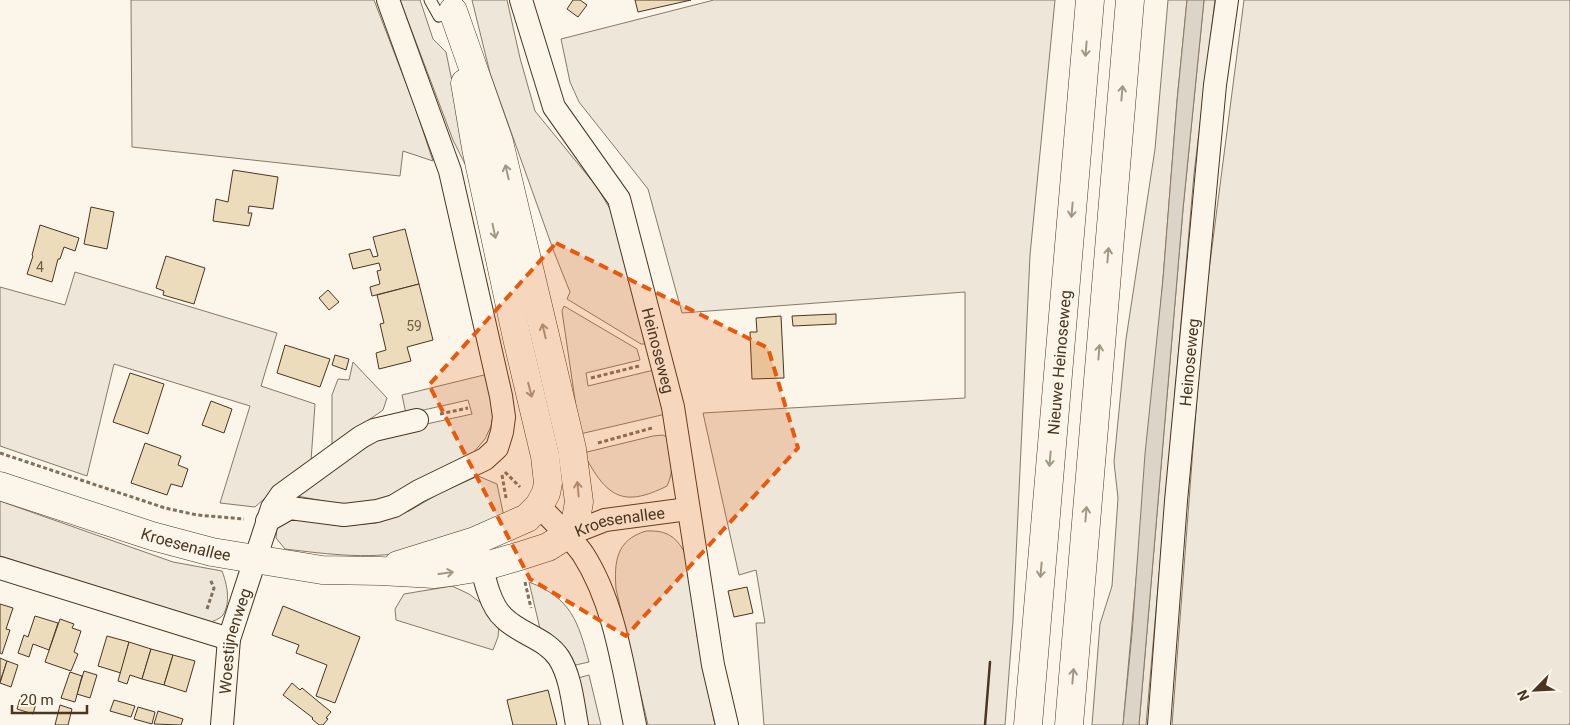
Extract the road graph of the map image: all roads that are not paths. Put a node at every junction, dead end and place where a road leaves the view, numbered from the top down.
1 (388, 0) edge
2 (521, 0) edge
3 (1090, 0) edge
4 (1130, 0) edge
5 (1227, 0) edge
6 (445, 4) edge
7 (417, 420) road end
8 (0, 486) edge
9 (539, 506) junction
10 (688, 509) junction
11 (267, 521) junction
12 (567, 536) junction
13 (475, 541) junction
14 (255, 560) junction
15 (482, 567) junction
16 (0, 568) edge
17 (380, 571) junction
18 (229, 639) junction
19 (222, 725) edge
20 (577, 725) edge
21 (636, 725) edge
22 (726, 725) edge
23 (1028, 725) edge
24 (1069, 725) edge
25 (1159, 725) edge

1 - 11 street
2 - 10 street, Heinoseweg
3 -> 23 main road, Nieuwe Heinoseweg
24 -> 4 main road
5 - 25 street, Heinoseweg
6 -> 9 main road
12 -> 6 main road
7 - 11 street
8 - 14 main road, Kroesenallee
9 - 12 street
9 - 13 main road, Kroesenallee
10 - 12 street, Kroesenallee
10 - 22 street, Heinoseweg
11 - 14 street
12 - 15 main road, Kroesenallee
12 - 21 street
13 - 15 street
13 - 17 main road, Kroesenallee
14 - 17 main road, Kroesenallee
14 - 18 street, Woestijnenweg
17 -> 15 main road, Kroesenallee
15 - 20 street
16 - 18 street
18 - 19 street, Woestijnenweg

